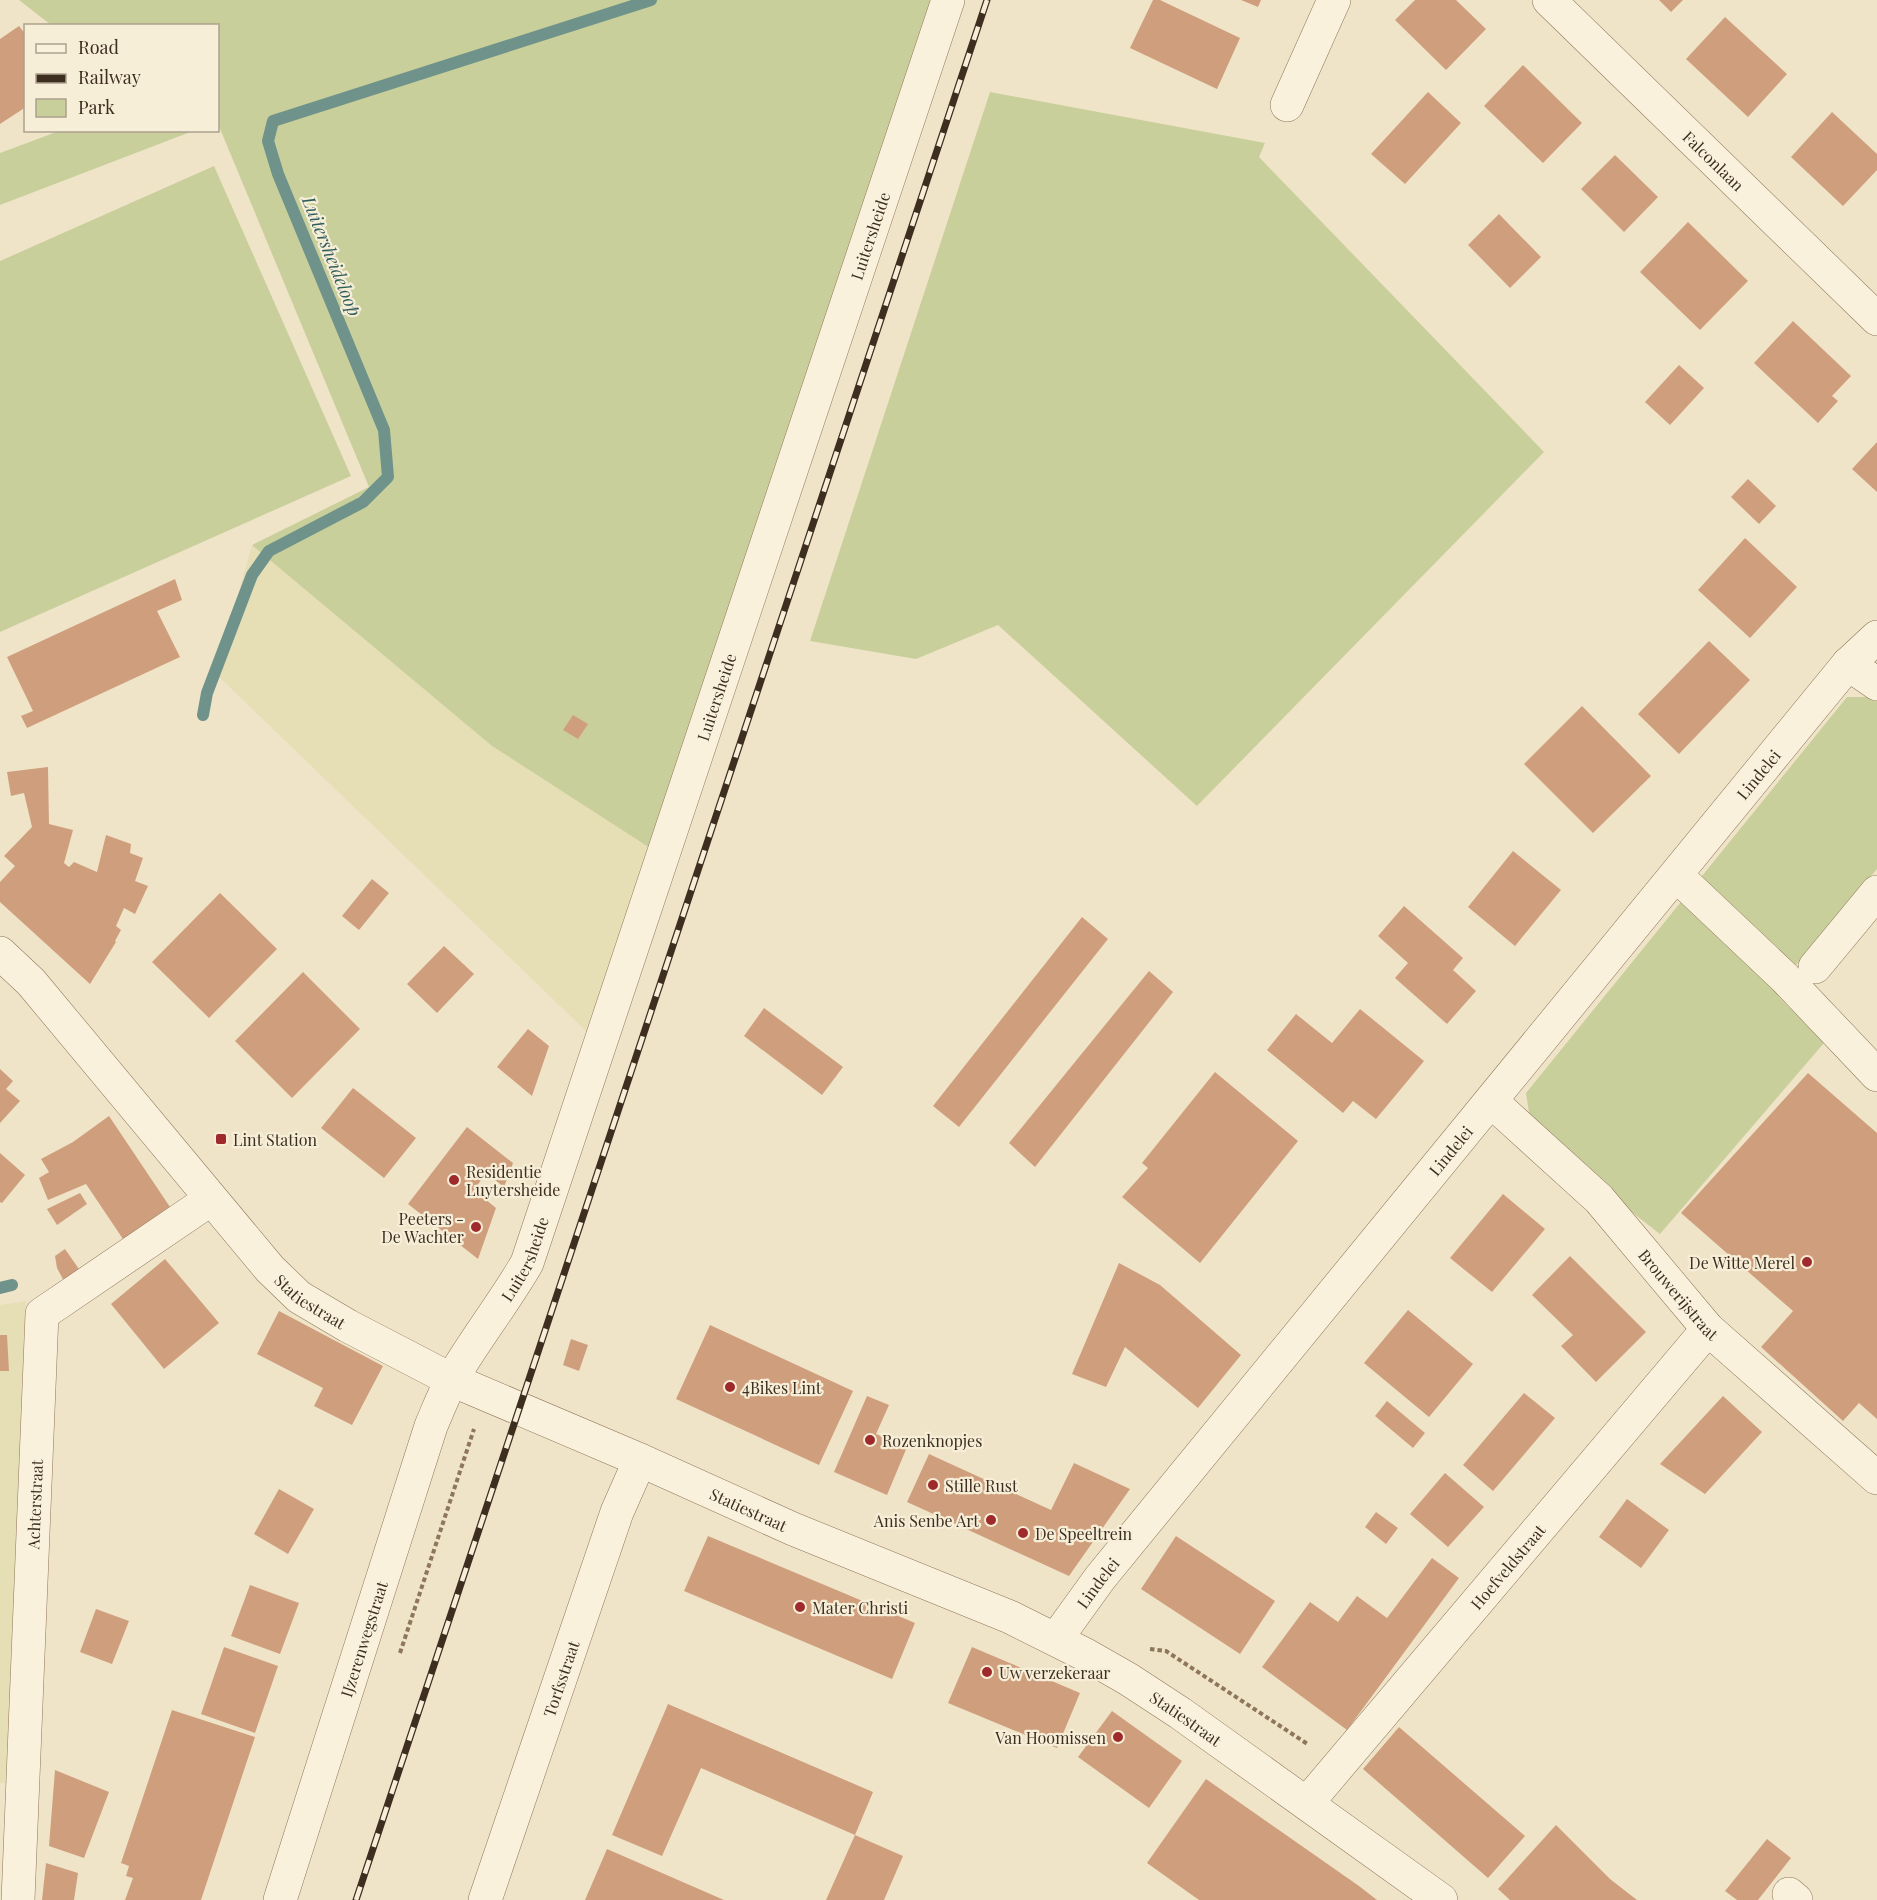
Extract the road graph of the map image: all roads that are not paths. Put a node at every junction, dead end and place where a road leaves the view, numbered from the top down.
1 (948, 0) edge
2 (1334, 0) edge
3 (1549, 0) edge
4 (1287, 105) dead end
5 (1877, 320) edge
6 (1877, 637) edge
7 (1848, 664) junction
8 (1877, 684) edge
9 (1676, 875) junction
10 (1877, 892) edge
11 (0, 953) edge
12 (1815, 967) dead end
13 (1877, 1075) edge
14 (1491, 1101) junction
15 (211, 1199) junction
16 (1708, 1329) junction
17 (452, 1380) junction
18 (640, 1460) junction
19 (1877, 1478) edge
20 (1056, 1639) junction
21 (1307, 1803) junction
22 (18, 1900) edge
23 (280, 1900) edge
24 (485, 1900) edge
25 (1441, 1900) edge

1 - 17 street, Luitersheide
2 - 4 street
3 - 5 street, Falconlaan
6 - 7 street, Lindelei
7 - 8 street
7 - 9 street, Lindelei
9 - 13 street
9 - 14 street, Lindelei
10 - 12 street
11 - 15 street, Statiestraat
14 - 16 street, Brouwerijstraat
14 - 20 street, Lindelei
15 - 17 street, Statiestraat
15 - 22 street, Achterstraat
16 - 19 street, Brouwerijstraat
16 - 21 street, Hoefveldstraat
17 - 18 street, Statiestraat
17 - 23 street, IJzerenwegstraat
18 - 20 street, Statiestraat
18 - 24 street, Torfsstraat
20 - 21 street, Statiestraat
21 - 25 street, Statiestraat

